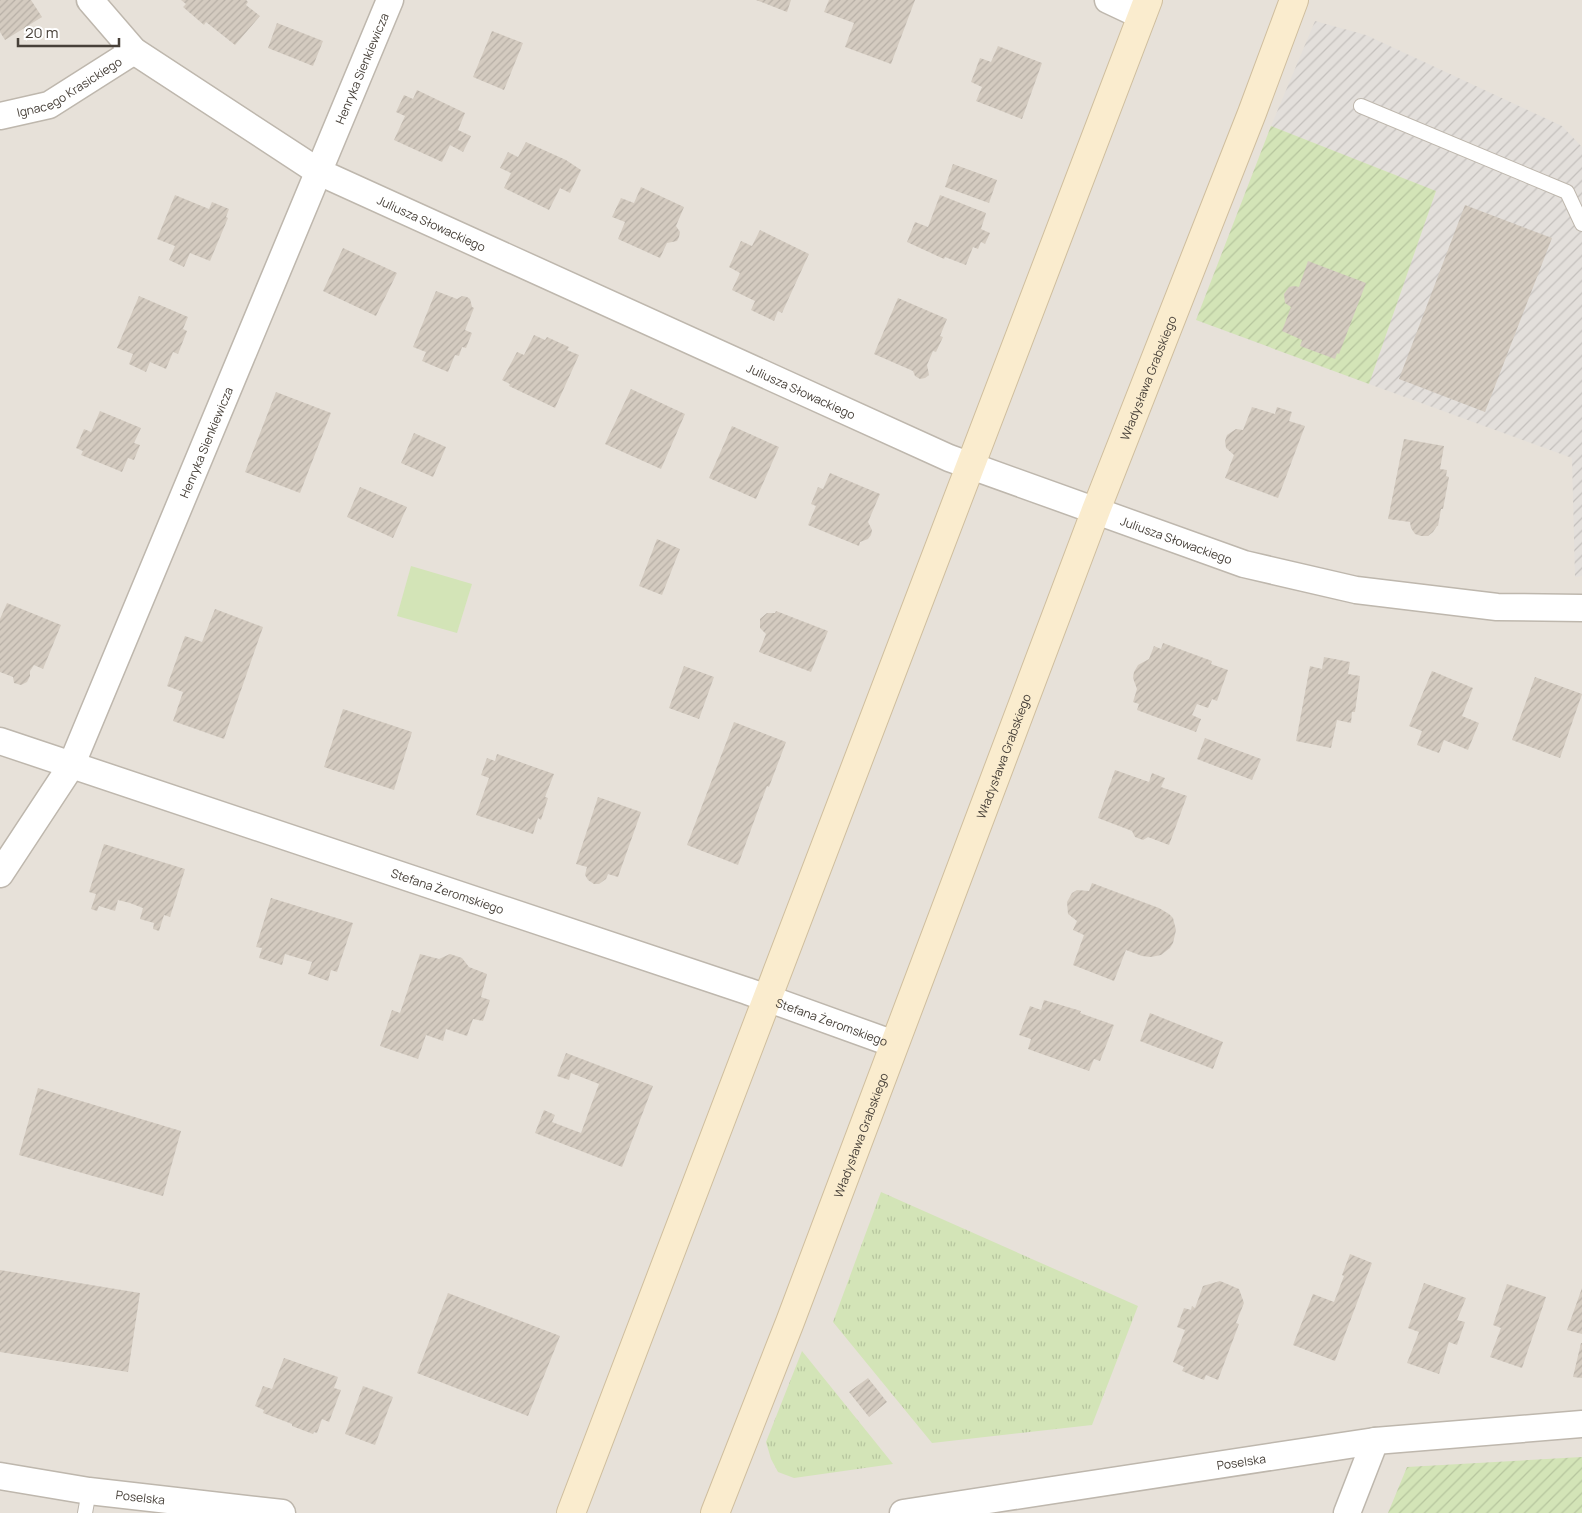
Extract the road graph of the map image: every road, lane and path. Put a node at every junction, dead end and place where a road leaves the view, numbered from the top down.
1 (90, 0) edge
2 (390, 0) edge
3 (1108, 0) edge
4 (1294, 0) edge
5 (1145, 8) edge
6 (134, 51) junction
7 (1361, 106) dead end
8 (0, 116) edge
9 (319, 172) junction
10 (1582, 224) edge
11 (971, 465) junction
12 (1096, 510) junction
13 (1582, 608) edge
14 (0, 741) edge
15 (71, 766) junction
16 (0, 874) edge
17 (768, 998) junction
18 (894, 1044) junction
19 (1582, 1424) edge
20 (1375, 1441) junction
21 (0, 1476) edge
22 (87, 1502) edge
23 (282, 1513) edge
24 (571, 1513) edge
25 (715, 1513) edge
26 (903, 1513) edge
27 (1347, 1513) edge

1 - 6 street, Juliusza Słowackiego
2 - 9 street, Henryka Sienkiewicza
3 - 5 street
4 - 12 street, Władysława Grabskiego
5 - 11 street
6 - 8 street, Ignacego Krasickiego
6 - 9 street, Juliusza Słowackiego
7 - 10 lane
9 - 11 street, Juliusza Słowackiego
9 - 15 street, Henryka Sienkiewicza
11 - 12 street, Juliusza Słowackiego
11 - 17 street
12 - 13 street, Juliusza Słowackiego
12 - 18 street, Władysława Grabskiego
14 - 15 street, Stefana Żeromskiego
15 - 16 street, Henryka Sienkiewicza
15 - 17 street, Stefana Żeromskiego
17 - 18 street, Stefana Żeromskiego
17 - 24 street
18 - 25 street, Władysława Grabskiego
19 - 20 street, Poselska
20 - 26 street, Poselska
20 - 27 street
21 - 22 street, Poselska
22 - 23 street, Poselska

